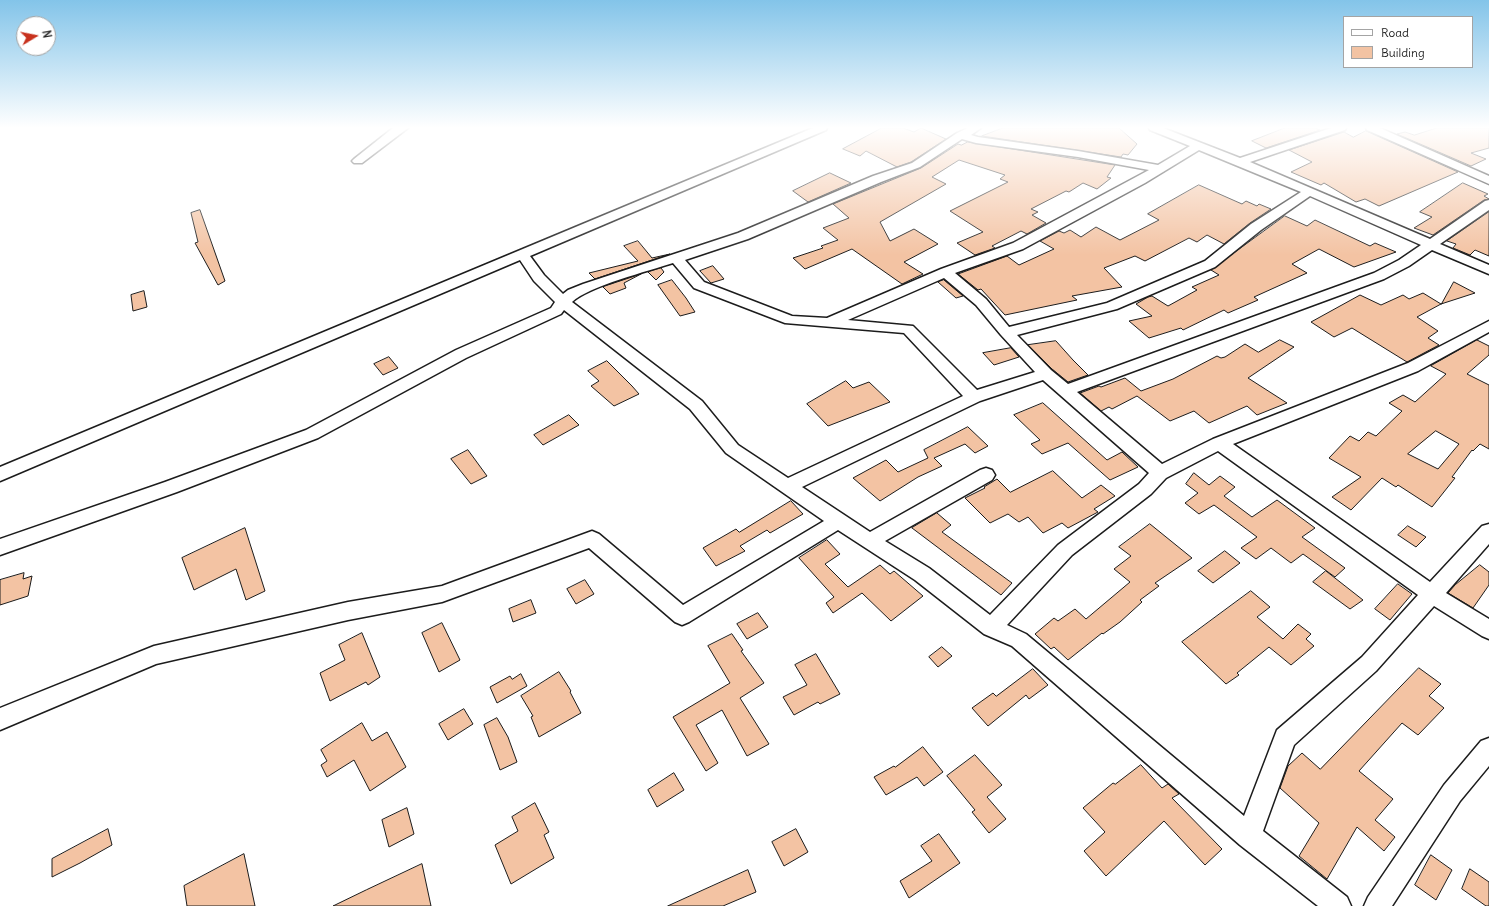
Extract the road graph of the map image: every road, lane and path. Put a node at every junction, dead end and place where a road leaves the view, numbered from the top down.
1 (721, 170) edge
2 (902, 170) edge
3 (1158, 170) edge
4 (1260, 170) edge
5 (1467, 170) edge
6 (1489, 180) edge
7 (1310, 191) junction
8 (1489, 204) edge
9 (1432, 245) junction
10 (522, 254) junction
11 (676, 258) junction
12 (1489, 270) edge
13 (946, 272) junction
14 (563, 302) junction
15 (828, 322) junction
16 (1489, 326) edge
17 (1006, 332) junction
18 (1046, 374) junction
19 (1065, 391) junction
20 (974, 397) junction
21 (1219, 443) junction
22 (1160, 473) junction
23 (0, 474) edge
24 (986, 475) dead end
25 (788, 486) junction
26 (838, 521) junction
27 (1489, 531) edge
28 (870, 541) junction
29 (0, 547) edge
30 (1433, 595) junction
31 (991, 628) junction
32 (1489, 630) edge
33 (0, 718) edge
34 (1489, 749) edge
35 (1249, 836) junction
36 (1338, 906) edge
37 (1377, 906) edge

1 - 10 street
2 - 11 street
3 - 13 street
4 - 7 street
5 - 6 street
7 - 9 street
7 - 17 street
8 - 9 street
9 - 12 street
9 - 19 street
10 - 14 street
10 - 23 street
11 - 14 street
11 - 15 street
13 - 15 street
13 - 17 street
14 - 25 street
14 - 29 street
15 - 20 street
16 - 21 street
17 - 18 street
18 - 19 street
18 - 20 street
19 - 22 street
20 - 25 street
21 - 22 street
21 - 30 street
22 - 31 street
24 - 28 street
25 - 26 street
26 - 28 street
26 - 33 street
27 - 30 street
28 - 31 street
30 - 32 street
30 - 35 street
31 - 35 street
34 - 37 street
35 - 36 street

